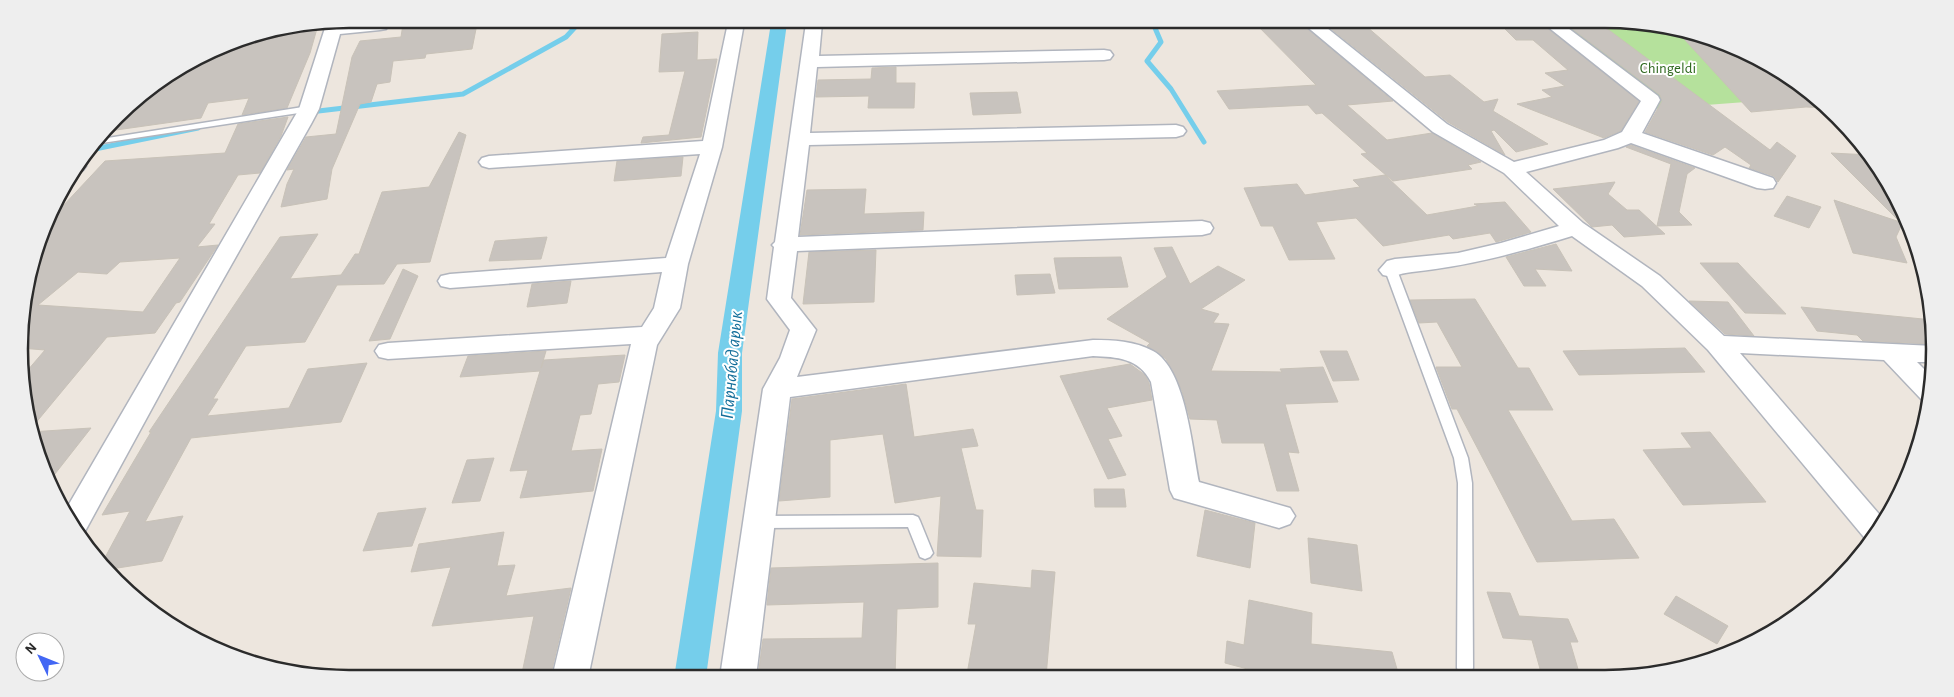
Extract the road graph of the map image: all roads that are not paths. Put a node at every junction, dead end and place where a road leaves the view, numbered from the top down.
1 (334, 28) edge
2 (735, 28) edge
3 (813, 28) edge
4 (1316, 28) edge
5 (1558, 28) edge
6 (1104, 55) dead end
7 (810, 62) junction
8 (305, 117) junction
9 (1176, 131) dead end
10 (1630, 136) junction
11 (800, 139) junction
12 (103, 142) edge
13 (712, 148) junction
14 (489, 162) dead end
15 (1510, 169) junction
16 (1765, 183) dead end
17 (1202, 228) dead end
18 (1575, 228) junction
19 (784, 245) junction
20 (676, 264) junction
21 (1391, 270) joint
22 (450, 281) dead end
23 (650, 334) junction
24 (1717, 344) junction
25 (388, 351) dead end
26 (1892, 353) junction
27 (1926, 354) edge
28 (1924, 385) edge
29 (777, 389) junction
30 (1279, 516) dead end
31 (76, 518) edge
32 (758, 522) junction
33 (1872, 527) edge
34 (925, 554) dead end
35 (1465, 668) dead end
36 (572, 670) edge
37 (739, 670) edge

1 - 8 street
2 - 13 street
3 - 7 street
4 - 15 street
5 - 10 street
6 - 7 street
7 - 11 street
8 - 12 lane
8 - 31 street
9 - 11 street
10 - 15 street
10 - 16 street
11 - 19 street
13 - 14 street
13 - 20 street
15 - 18 street
17 - 19 street
18 - 21 street
18 - 24 street
19 - 29 street
20 - 22 street
20 - 23 street
21 - 35 lane
23 - 25 street
23 - 36 street
24 - 26 street
24 - 33 street
26 - 27 street
26 - 28 street
29 - 30 street
29 - 32 street
32 - 34 lane
32 - 37 street

